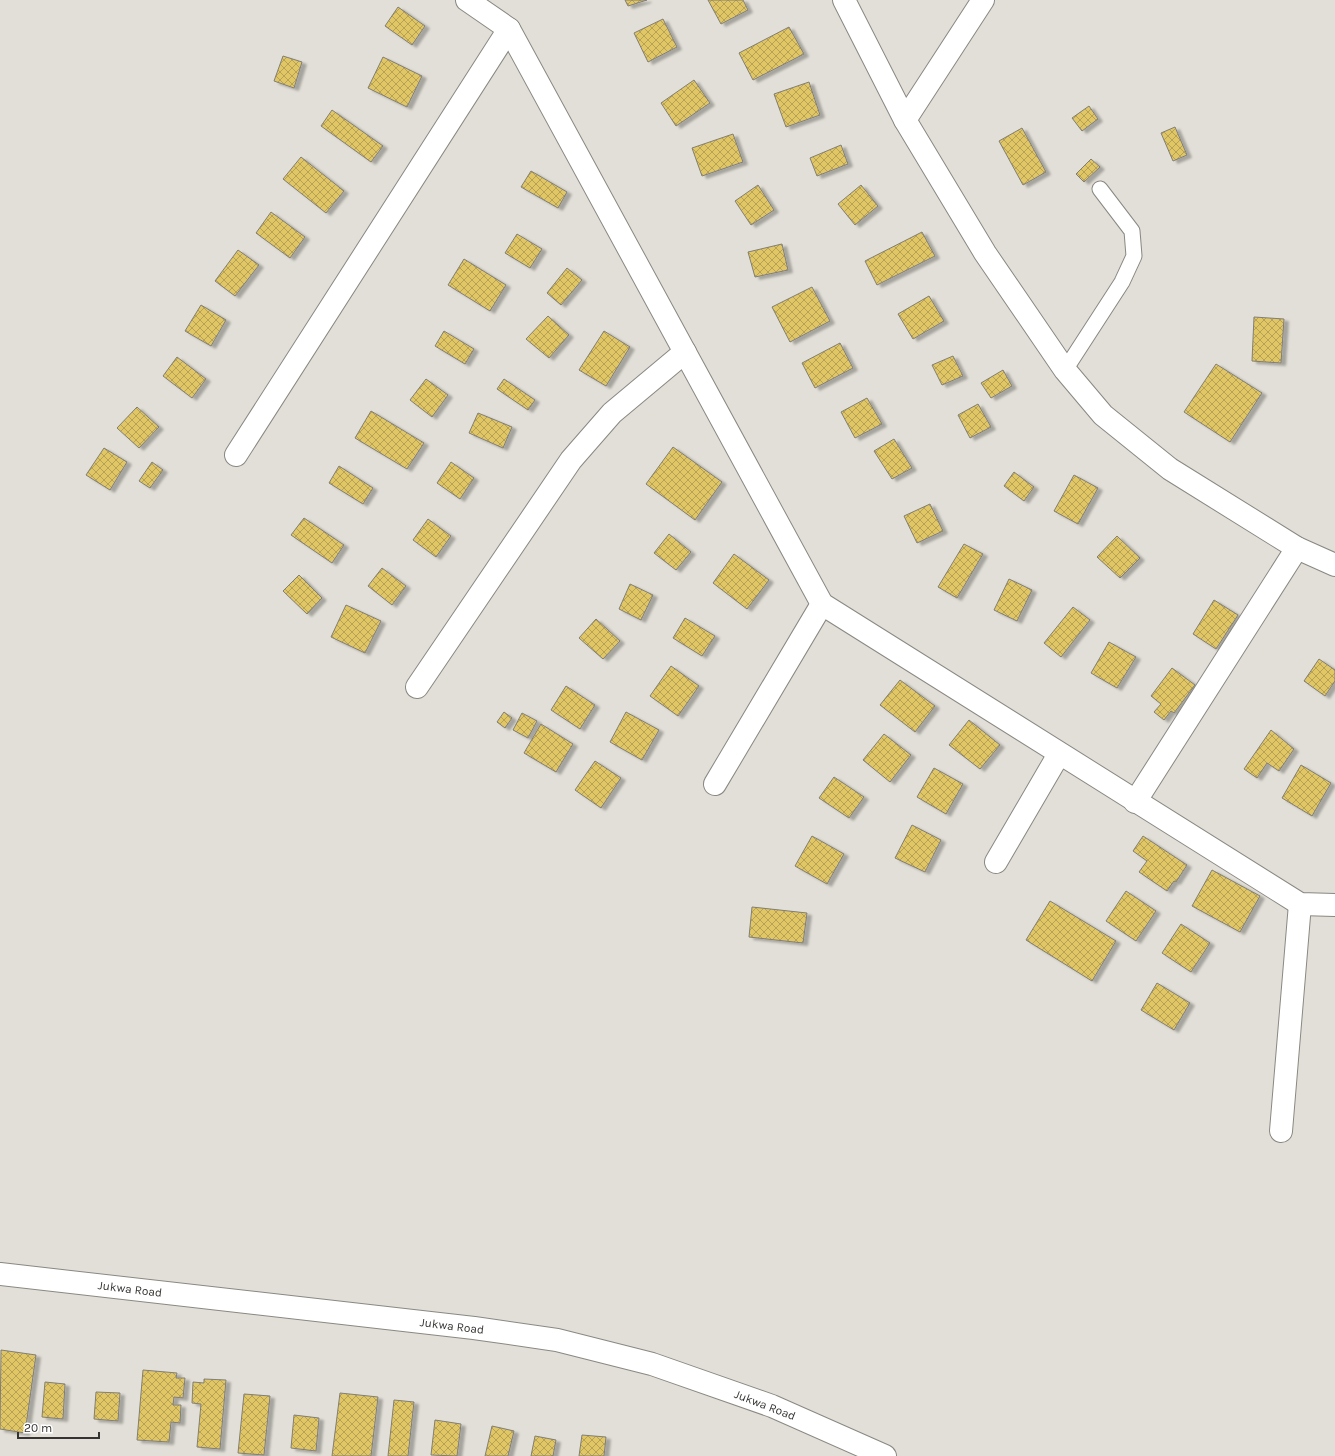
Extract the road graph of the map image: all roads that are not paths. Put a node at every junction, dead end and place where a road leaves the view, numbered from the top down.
1 (467, 0) edge
2 (844, 0) edge
3 (983, 0) edge
4 (509, 29) junction
5 (905, 120) junction
6 (1100, 189) dead end
7 (685, 352) junction
8 (1065, 370) junction
9 (236, 455) dead end
10 (1297, 548) junction
11 (1335, 565) edge
12 (822, 604) junction
13 (417, 687) dead end
14 (1059, 754) junction
15 (715, 784) dead end
16 (1135, 802) junction
17 (996, 862) dead end
18 (1300, 904) junction
19 (1335, 905) edge
20 (1281, 1131) dead end
21 (0, 1274) edge
22 (885, 1456) edge

1 - 4 street
2 - 5 street
3 - 5 street
4 - 7 street
4 - 9 street
5 - 8 street
6 - 8 lane
7 - 12 street
7 - 13 street
8 - 10 street
10 - 11 street
10 - 16 street
12 - 14 street
12 - 15 street
14 - 16 street
14 - 17 street
16 - 18 street
18 - 19 street
18 - 20 street
21 - 22 street, Jukwa Road

